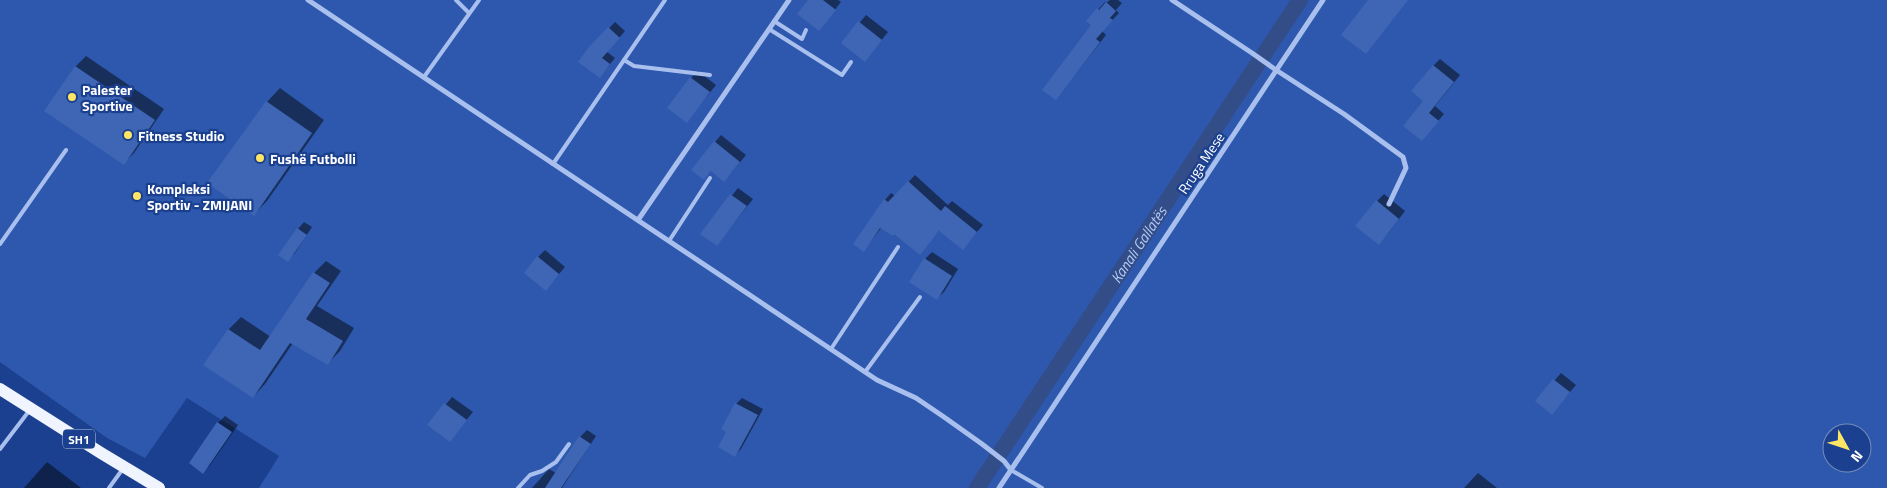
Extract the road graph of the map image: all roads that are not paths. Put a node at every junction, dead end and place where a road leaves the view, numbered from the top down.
1 (308, 0) edge
2 (456, 0) edge
3 (479, 0) edge
4 (665, 0) edge
5 (789, 0) edge
6 (1172, 0) edge
7 (1323, 0) edge
8 (469, 13) junction
9 (774, 21) junction
10 (769, 28) junction
11 (806, 30) dead end
12 (624, 60) junction
13 (851, 62) dead end
14 (1276, 70) junction
15 (710, 76) dead end
16 (424, 78) junction
17 (66, 150) dead end
18 (554, 164) junction
19 (710, 178) dead end
20 (1389, 204) dead end
21 (638, 220) junction
22 (668, 241) junction
23 (0, 244) edge
24 (898, 247) dead end
25 (920, 297) dead end
26 (831, 349) junction
27 (865, 372) junction
28 (0, 389) edge
29 (30, 409) junction
30 (569, 444) dead end
31 (0, 449) edge
32 (124, 468) junction
33 (1011, 470) junction
34 (109, 488) edge
35 (159, 488) edge
36 (518, 488) edge
37 (999, 488) edge
38 (1042, 488) edge

1 - 16 street
2 - 8 lane
3 - 8 lane
4 - 12 lane
5 - 9 street
6 - 14 street
7 - 14 street, Rruga Mese
8 - 16 lane
9 - 10 street
9 - 11 lane
10 - 13 lane
10 - 21 street
12 - 15 lane
12 - 18 lane
14 - 20 street
14 - 33 street, Rruga Mese
16 - 18 street
17 - 23 lane
18 - 21 street
19 - 22 lane
21 - 22 street
22 - 26 street
24 - 26 lane
25 - 27 lane
26 - 27 street
27 - 33 street
28 - 29 main road, SH1
29 - 31 lane
29 - 32 main road, SH1
30 - 36 lane
32 - 34 lane
32 - 35 main road, SH1
33 - 37 street, Rruga Mese
33 - 38 lane

